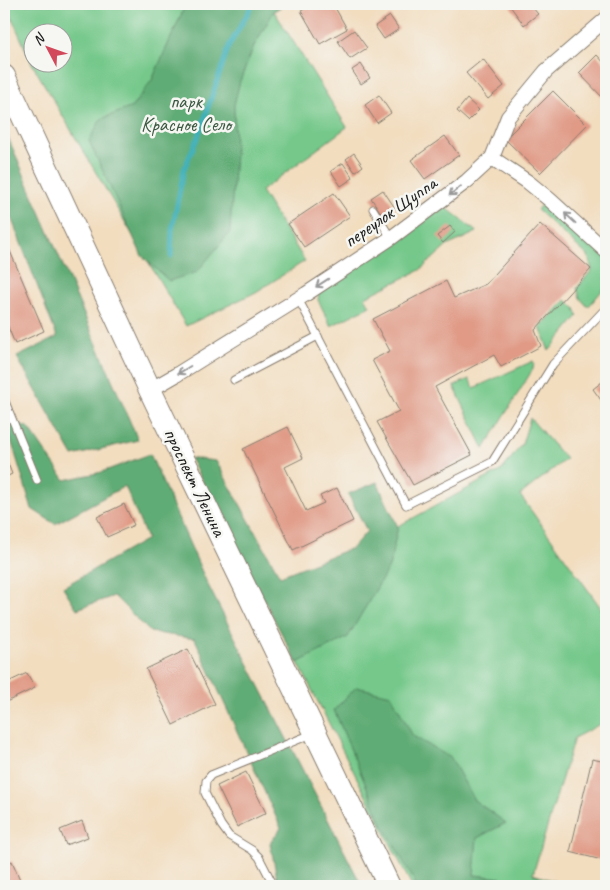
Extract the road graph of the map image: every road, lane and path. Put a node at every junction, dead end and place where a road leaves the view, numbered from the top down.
1 (606, 19) edge
2 (4, 76) edge
3 (492, 158) junction
4 (373, 208) dead end
5 (391, 238) junction
6 (606, 251) edge
7 (302, 306) dead end
8 (606, 308) edge
9 (318, 336) junction
10 (234, 380) dead end
11 (150, 390) junction
12 (4, 399) edge
13 (37, 480) dead end
14 (315, 732) junction
15 (274, 886) edge
16 (389, 886) edge

1 - 3 street, переулок Щуппа
2 - 11 main road, проспект Ленина
3 -> 5 street, переулок Щуппа
6 -> 3 street
4 - 5 lane
5 -> 11 street, переулок Щуппа
7 - 9 lane
8 - 9 lane
9 - 10 lane
11 - 14 main road, проспект Ленина
12 - 13 lane
14 - 15 lane
14 - 16 main road, проспект Ленина

